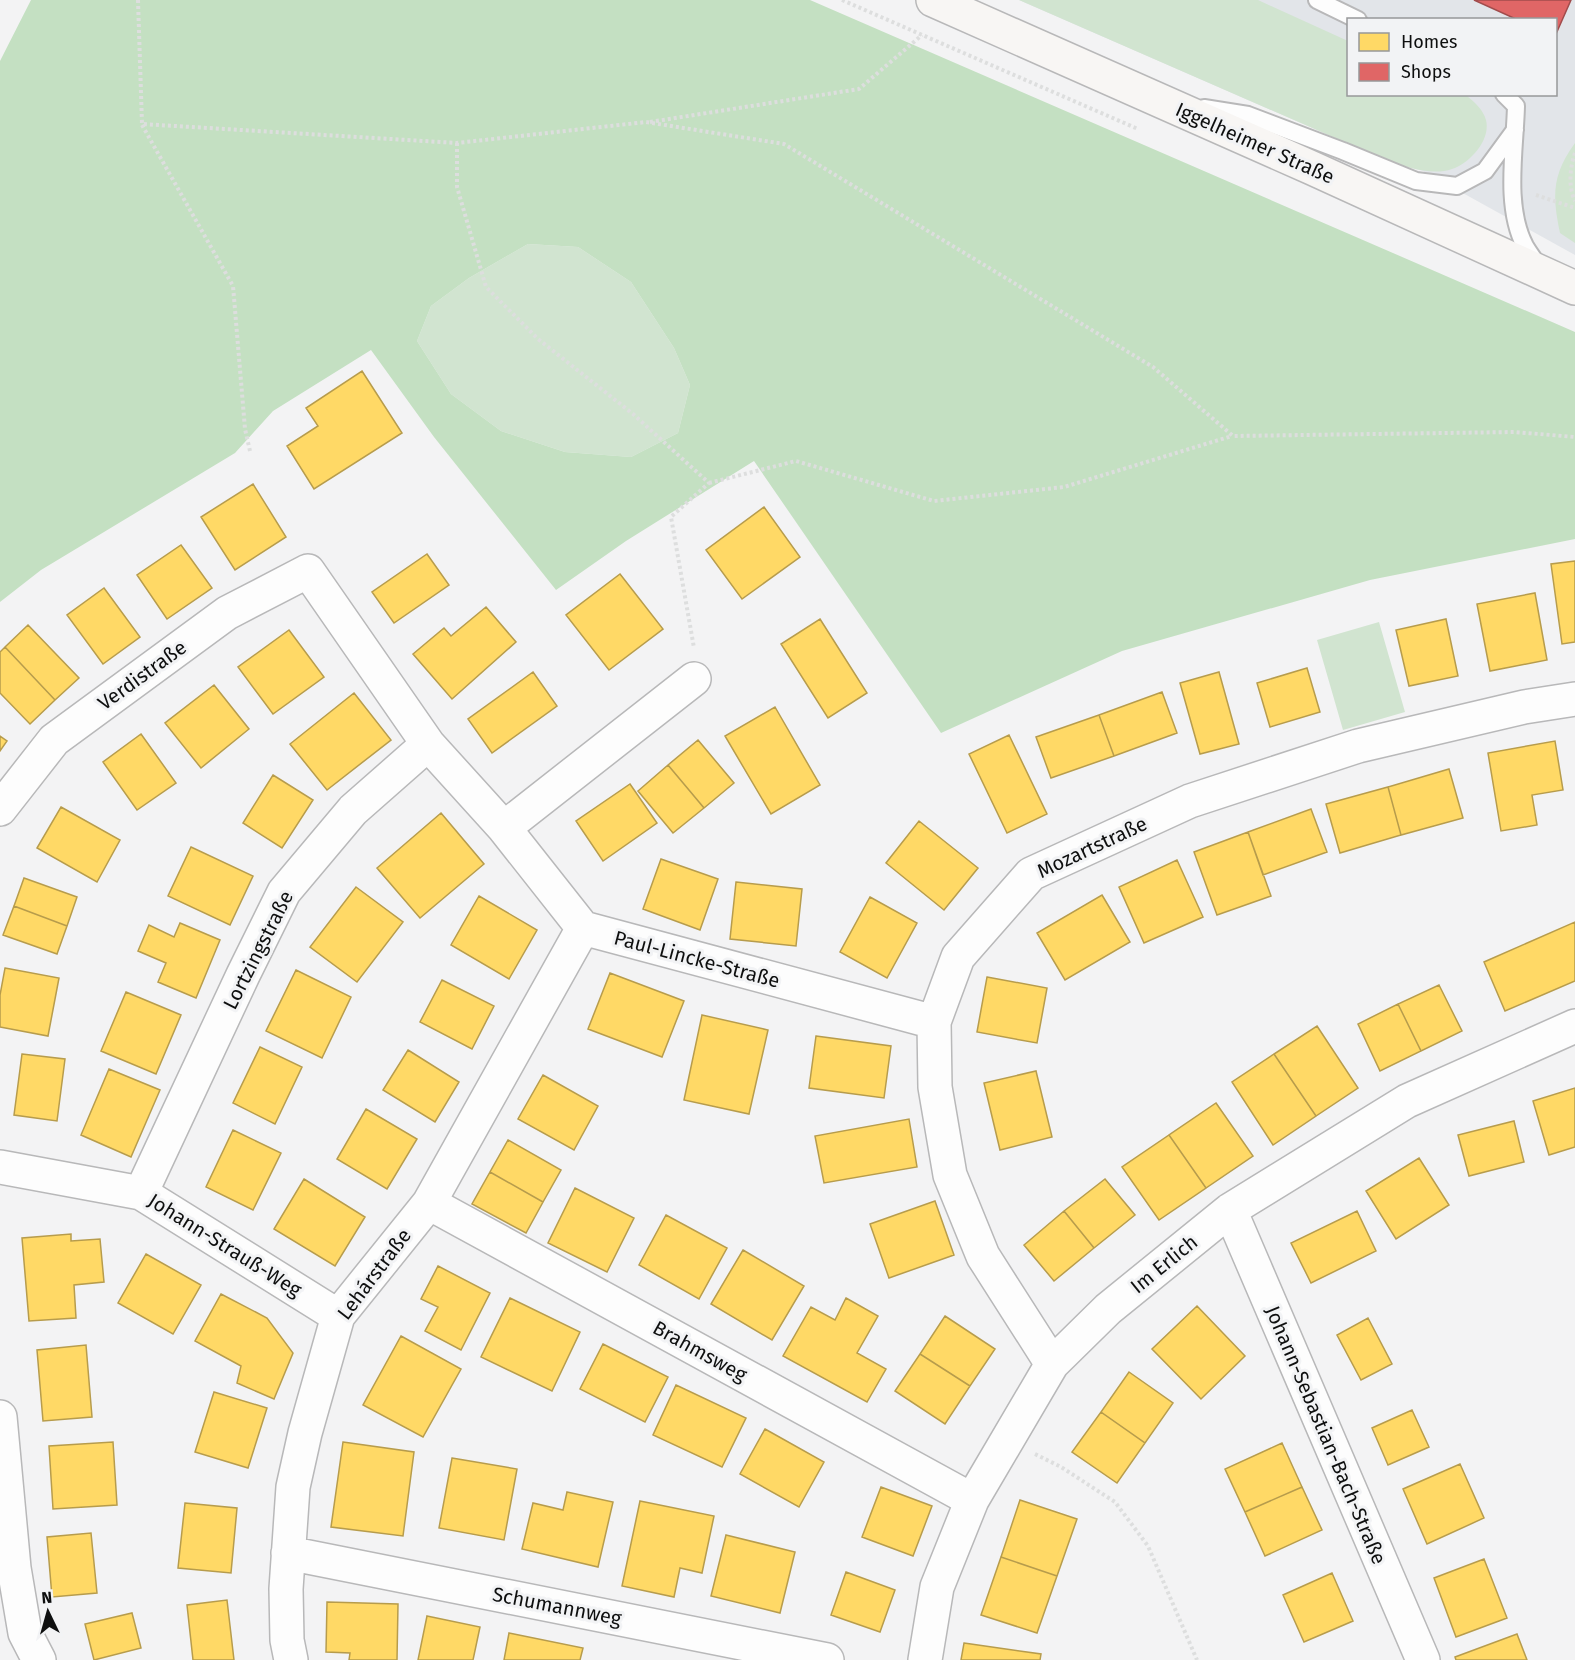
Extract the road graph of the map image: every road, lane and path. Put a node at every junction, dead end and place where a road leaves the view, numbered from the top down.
1 (138, 0) edge
2 (933, 0) edge
3 (1317, 0) edge
4 (1354, 18) edge
5 (922, 35) dead end
6 (1506, 96) edge
7 (1161, 101) junction
8 (646, 122) junction
9 (142, 124) junction
10 (1515, 130) junction
11 (457, 142) junction
12 (1575, 153) edge
13 (1513, 188) junction
14 (1575, 201) edge
15 (1575, 208) edge
16 (1544, 274) junction
17 (1575, 288) edge
18 (1233, 436) junction
19 (1575, 437) edge
20 (250, 451) dead end
21 (709, 483) junction
22 (694, 679) joint
23 (1575, 699) edge
24 (428, 744) junction
25 (0, 809) edge
26 (504, 828) junction
27 (583, 928) junction
28 (934, 1022) junction
29 (1575, 1026) edge
30 (0, 1167) edge
31 (141, 1193) junction
32 (429, 1203) junction
33 (1230, 1210) junction
34 (338, 1316) junction
35 (1052, 1364) junction
36 (0, 1417) edge
37 (1007, 1440) junction
38 (972, 1500) junction
39 (288, 1552) junction
40 (39, 1660) edge
41 (291, 1660) edge
42 (827, 1660) edge
43 (925, 1660) edge
44 (1197, 1660) edge
45 (1423, 1660) edge

1 - 9 path
2 - 7 main road, Iggelheimer Straße
3 - 4 lane
5 - 8 path
6 - 10 lane
7 - 10 lane
7 - 16 main road, Iggelheimer Straße
8 - 11 path
8 - 18 path
9 - 11 path
9 - 20 path
10 - 13 lane
11 - 21 path
12 - 14 path
13 - 15 path
13 - 16 lane
16 - 17 main road, Iggelheimer Straße
18 - 19 path
18 - 21 path
21 - 22 path
22 - 26 street
23 - 28 street, Mozartstraße
24 - 25 street, Verdistraße
24 - 26 street
24 - 31 street, Lortzingstraße
26 - 27 street
27 - 28 street, Paul-Lincke-Straße
27 - 32 street, Lehárstraße
28 - 35 street, Mozartstraße
29 - 33 street, Im Erlich
30 - 31 street, Johann-Strauß-Weg
31 - 34 street, Johann-Strauß-Weg
32 - 34 street, Lehárstraße
32 - 38 street, Brahmsweg
33 - 35 street, Im Erlich
33 - 45 street, Johann-Sebastian-Bach-Straße
34 - 39 street, Lehárstraße
35 - 37 street, Im Erlich
36 - 40 street
37 - 38 street, Im Erlich
37 - 44 path
38 - 43 street, Im Erlich
39 - 41 street, Lehárstraße
39 - 42 street, Schumannweg

